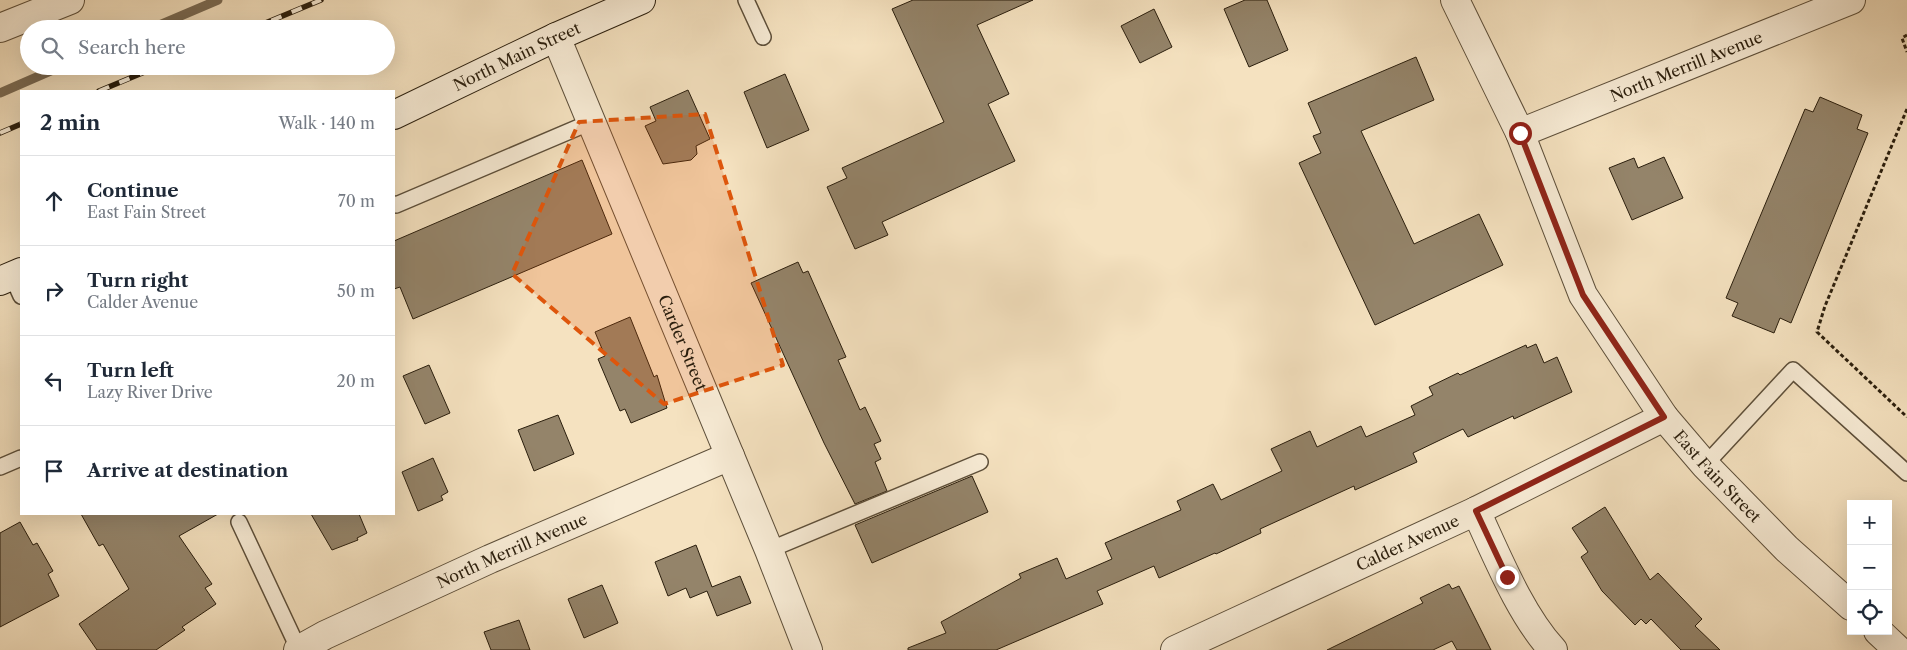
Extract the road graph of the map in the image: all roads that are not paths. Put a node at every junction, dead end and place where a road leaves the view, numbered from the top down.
1 (70, 0) edge
2 (640, 0) edge
3 (746, 0) edge
4 (1455, 0) edge
5 (1851, 0) edge
6 (0, 28) edge
7 (556, 37) junction
8 (764, 37) dead end
9 (395, 115) edge
10 (592, 122) junction
11 (1520, 133) junction
12 (395, 204) edge
13 (1664, 417) junction
14 (730, 456) junction
15 (20, 458) edge
16 (980, 462) dead end
17 (1705, 465) junction
18 (0, 467) edge
19 (1907, 473) edge
20 (1476, 511) junction
21 (239, 522) dead end
22 (769, 550) junction
23 (1847, 602) edge
24 (1882, 635) edge
25 (298, 650) edge
26 (808, 650) edge
27 (1174, 650) edge
28 (1553, 650) edge
29 (1898, 650) edge

1 - 6 street
2 - 7 street, North Main Street
3 - 8 lane
4 - 11 street, East Fain Street
5 - 11 street, North Merrill Avenue
7 - 9 street, North Main Street
7 - 10 street, Carder Street
10 - 12 lane
10 - 14 street, Carder Street
11 - 13 street, East Fain Street
13 - 17 street, East Fain Street
13 - 20 street, Calder Avenue
14 - 22 street, Carder Street
14 - 25 street, North Merrill Avenue
15 - 18 lane
16 - 22 lane
17 - 19 lane
17 - 23 street, East Fain Street
20 - 27 street, Calder Avenue
20 - 28 street
21 - 25 lane
22 - 26 street, Carder Street
24 - 29 street

